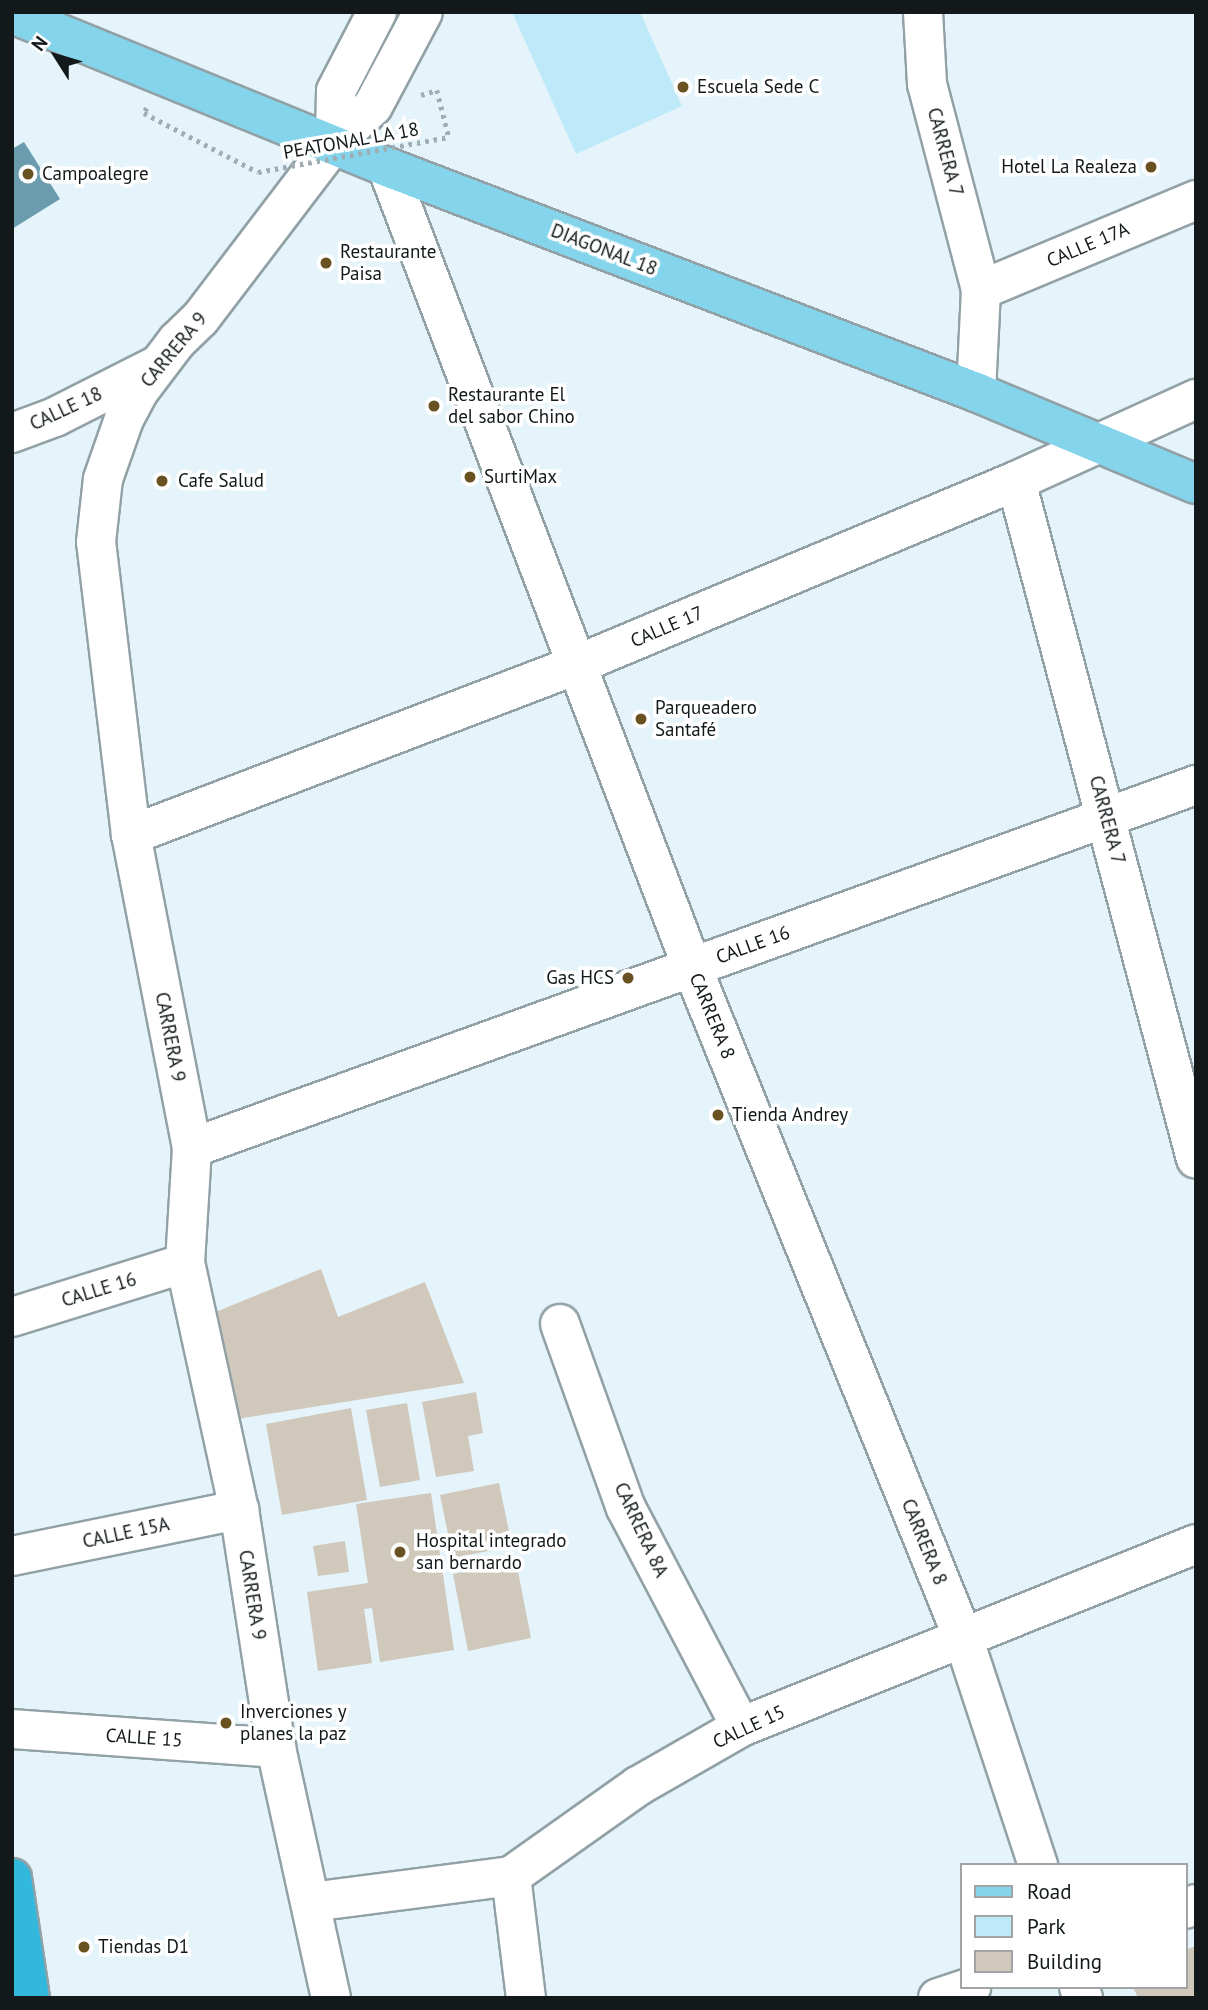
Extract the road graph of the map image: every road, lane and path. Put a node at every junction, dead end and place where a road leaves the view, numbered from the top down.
1 (377, 12) edge
2 (423, 12) edge
3 (923, 12) edge
4 (12, 14) edge
5 (373, 106) junction
6 (335, 142) junction
7 (387, 167) junction
8 (258, 172) dead end
9 (1196, 200) edge
10 (981, 290) junction
11 (157, 365) junction
12 (976, 392) junction
13 (1196, 399) edge
14 (12, 433) edge
15 (1103, 443) junction
16 (1016, 481) junction
17 (1196, 484) edge
18 (576, 665) junction
19 (1196, 785) edge
20 (1106, 817) junction
21 (131, 835) junction
22 (692, 967) junction
23 (192, 1148) junction
24 (1196, 1159) edge
25 (185, 1263) junction
26 (12, 1317) edge
27 (560, 1324) dead end
28 (239, 1510) junction
29 (1196, 1544) edge
30 (12, 1556) edge
31 (964, 1640) junction
32 (741, 1727) junction
33 (12, 1729) edge
34 (276, 1748) junction
35 (1037, 1863) edge
36 (511, 1876) junction
37 (14, 1894) edge
38 (312, 1902) junction
39 (965, 1989) edge
40 (30, 1998) edge
41 (331, 1998) edge
42 (526, 1998) edge
43 (938, 1998) edge

1 - 6 street
2 - 5 street, CARRERA 9
3 - 10 street, CARRERA 7
4 - 6 main road, DIAGONAL 18
5 - 6 street, CARRERA 9
5 - 8 path, PEATONAL LA 18, bridge
6 - 7 main road, DIAGONAL 18
6 - 11 street, CARRERA 9
7 - 12 main road, DIAGONAL 18
7 - 18 street, CARRERA 8
9 - 10 street, CALLE 17A
10 - 12 street, CARRERA 7
11 - 14 street, CALLE 18
11 - 21 street, CARRERA 9
12 - 15 main road, DIAGONAL 18
13 - 15 street, CALLE 17
15 - 16 street, CALLE 17
15 - 17 main road, DIAGONAL 18
16 - 18 street, CALLE 17
16 - 20 street, CARRERA 7
18 - 21 street, CALLE 17
18 - 22 street, CARRERA 8
19 - 20 street, CALLE 16
20 - 22 street, CALLE 16
20 - 24 street, CARRERA 7
21 - 23 street, CARRERA 9
22 - 23 street, CALLE 16
22 - 31 street, CARRERA 8
23 - 25 street, CARRERA 9
25 - 26 street, CALLE 16
25 - 28 street, CARRERA 9
27 - 32 street, CARRERA 8A
28 - 30 street, CALLE 15A
28 - 34 street, CARRERA 9
29 - 31 street, CALLE 15
31 - 32 street, CALLE 15
31 - 35 street, CARRERA 8
32 - 36 street, CALLE 15
33 - 34 street, CALLE 15
34 - 38 street, CARRERA 9
36 - 38 street, CALLE 15
36 - 42 street
37 - 40 highway
38 - 41 street, CARRERA 9
39 - 43 street

